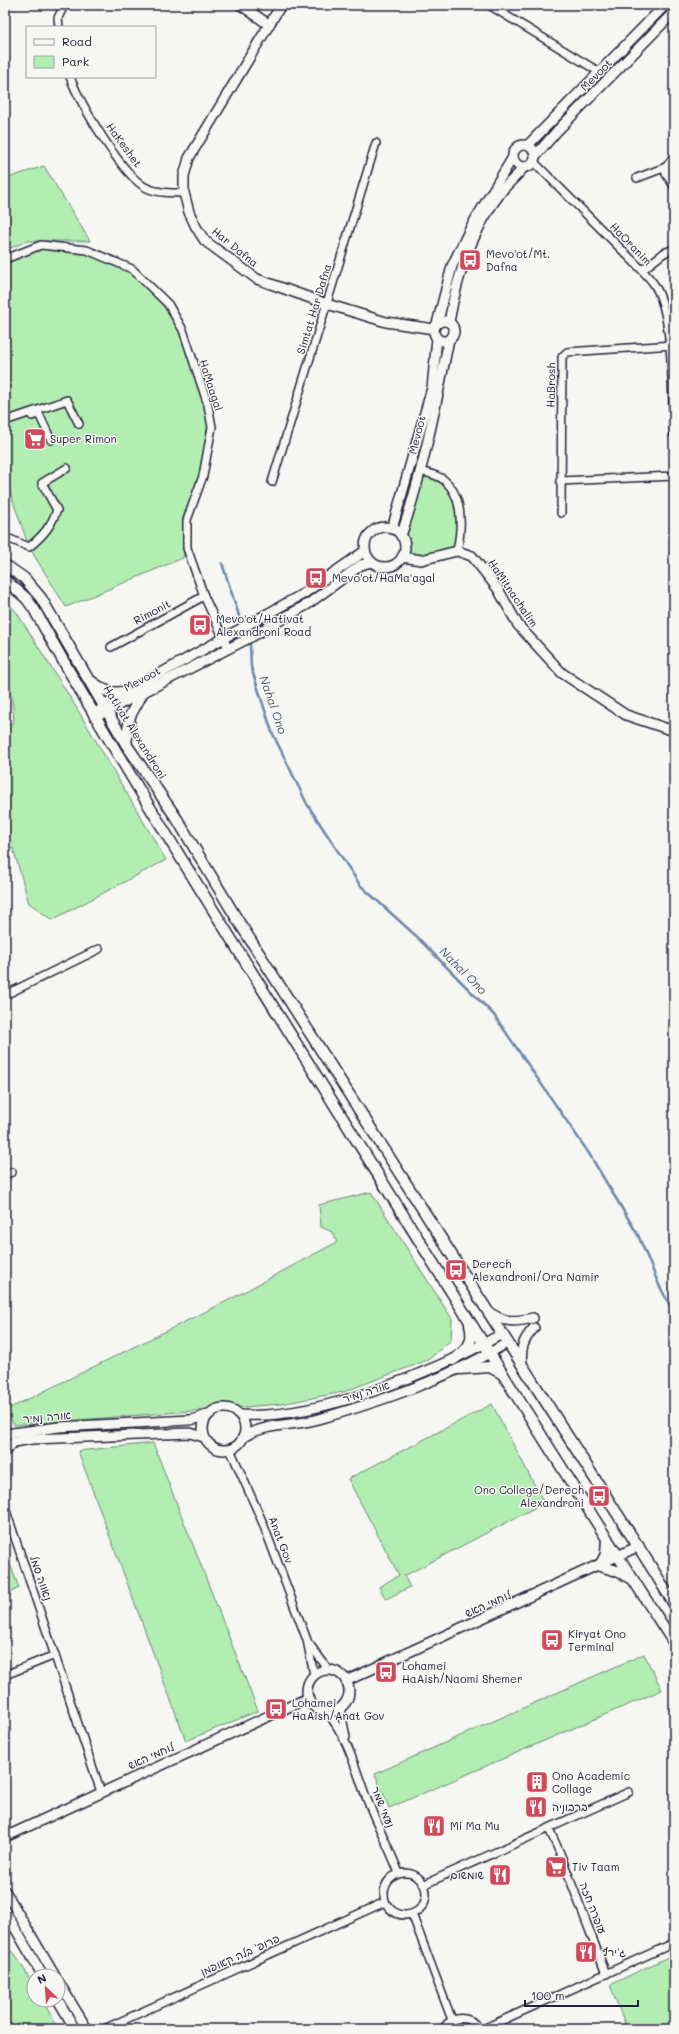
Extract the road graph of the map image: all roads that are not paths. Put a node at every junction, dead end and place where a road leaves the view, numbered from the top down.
1 (64, 5) edge
2 (241, 5) edge
3 (281, 5) edge
4 (489, 5) edge
5 (665, 5) edge
6 (674, 12) edge
7 (268, 24) junction
8 (59, 26) edge
9 (601, 73) junction
10 (71, 78) edge
11 (376, 143) dead end
12 (528, 145) junction
13 (674, 156) edge
14 (513, 157) junction
15 (535, 159) junction
16 (524, 167) junction
17 (666, 167) junction
18 (636, 178) dead end
19 (674, 186) edge
20 (184, 193) junction
21 (674, 249) edge
22 (5, 259) edge
23 (642, 270) junction
24 (327, 304) junction
25 (449, 322) junction
26 (436, 330) junction
27 (449, 339) junction
28 (672, 345) edge
29 (5, 422) edge
30 (79, 424) dead end
31 (5, 425) edge
32 (674, 435) edge
33 (51, 440) dead end
34 (66, 468) dead end
35 (420, 470) junction
36 (674, 476) edge
37 (560, 480) junction
38 (272, 482) dead end
39 (561, 513) dead end
40 (392, 528) junction
41 (401, 536) junction
42 (5, 537) edge
43 (365, 551) junction
44 (457, 551) junction
45 (402, 557) junction
46 (371, 562) junction
47 (5, 564) edge
48 (5, 580) edge
49 (204, 596) junction
50 (224, 640) junction
51 (111, 646) dead end
52 (228, 648) junction
53 (88, 678) junction
54 (129, 691) junction
55 (143, 692) junction
56 (105, 709) junction
57 (94, 716) junction
58 (674, 731) edge
59 (126, 744) junction
60 (100, 949) dead end
61 (5, 995) edge
62 (486, 1310) junction
63 (533, 1318) dead end
64 (469, 1321) junction
65 (534, 1328) dead end
66 (504, 1338) junction
67 (484, 1344) junction
68 (490, 1353) junction
69 (452, 1360) junction
70 (522, 1366) junction
71 (460, 1368) junction
72 (505, 1376) junction
73 (210, 1413) junction
74 (240, 1415) junction
75 (5, 1434) edge
76 (204, 1437) junction
77 (243, 1438) junction
78 (230, 1450) junction
79 (5, 1451) edge
80 (5, 1508) edge
81 (607, 1538) junction
82 (638, 1546) junction
83 (619, 1556) junction
84 (600, 1566) junction
85 (633, 1580) junction
86 (674, 1604) edge
87 (307, 1640) junction
88 (674, 1643) edge
89 (55, 1655) junction
90 (329, 1670) junction
91 (5, 1675) edge
92 (314, 1675) junction
93 (346, 1681) junction
94 (308, 1698) junction
95 (342, 1706) junction
96 (326, 1711) junction
97 (348, 1749) junction
98 (101, 1792) junction
99 (629, 1792) dead end
100 (549, 1829) junction
101 (5, 1837) edge
102 (398, 1873) junction
103 (424, 1884) junction
104 (5, 1891) edge
105 (385, 1902) junction
106 (5, 1911) edge
107 (412, 1914) junction
108 (674, 1943) edge
109 (38, 1968) edge
110 (50, 1968) edge
111 (606, 1974) junction
112 (66, 1994) edge
113 (63, 2008) edge
114 (452, 2020) junction
115 (75, 2029) edge
116 (87, 2029) edge
117 (104, 2029) edge
118 (442, 2029) edge
119 (479, 2029) edge
120 (483, 2029) edge

1 - 8 street
2 - 7 street
3 - 7 street, Har Dafna
4 - 9 street
5 - 9 street, Mevoot
6 - 15 street, Mevoot
7 - 20 street, Har Dafna
9 - 12 street, Mevoot
10 - 20 street, HaKeshet
11 - 24 street, Simtat Har Dafna
12 - 14 street
12 - 15 street
13 - 17 street
14 - 16 street
14 - 26 street, Mevoot
15 - 16 street
15 - 23 street, HaOranim
16 - 25 street
17 - 18 street
17 - 19 street
20 - 24 street, Har Dafna
21 - 23 street
22 - 49 street, HaMaagal
23 - 28 street, HaOranim
24 - 26 street, Har Dafna
24 - 38 street, Simtat Har Dafna
25 - 26 street
25 - 27 street
26 - 27 street
26 - 40 street, Mevoot
27 - 35 street, Mevoot
28 - 32 street, HaOranim
28 - 37 street, HaBrosh
29 - 30 street
31 - 33 street
34 - 42 street
35 - 41 street, Mevoot
35 - 44 street
36 - 37 street
37 - 39 street, HaBrosh
40 - 41 street
40 - 43 street
41 - 45 street
43 - 46 street
43 - 50 street, Mevoot
44 - 45 street
44 - 58 street, HaMitnachalim
45 - 46 street
46 - 52 street, Mevoot
47 - 53 main road, Hativat Alexandroni
48 - 57 main road
49 - 50 street, HaMaagal
49 - 51 street, Rimonit
50 - 52 street, HaMaagal
50 - 54 street, Mevoot
52 - 55 street, Mevoot
53 - 54 main road
53 - 56 main road, Hativat Alexandroni
54 - 56 street, Mevoot
55 - 56 street, Mevoot
55 - 59 main road
56 - 57 street, Mevoot
56 - 59 main road, Hativat Alexandroni
57 - 64 main road
59 - 62 main road, Hativat Alexandroni
60 - 61 street
62 - 63 street
62 - 66 main road, Hativat Alexandroni
64 - 67 main road
64 - 69 main road
65 - 70 street
66 - 67 street, אורה נמיר
66 - 68 street, אורה נמיר
66 - 70 main road, Hativat Alexandroni
67 - 68 main road
67 - 69 street, אורה נמיר
68 - 71 street, אורה נמיר
68 - 72 main road
69 - 74 street, אורה נמיר
70 - 82 main road, Hativat Alexandroni
71 - 72 main road
71 - 77 street, אורה נמיר
72 - 81 main road
73 - 74 street
73 - 75 street, אורה נמיר
73 - 76 street
74 - 77 street
76 - 78 street
76 - 79 street, אורה נמיר
77 - 78 street
78 - 87 street, Anat Gov
80 - 89 street, נאווה סמל
81 - 83 main road
81 - 84 main road
82 - 83 street, לוחמי האש
82 - 86 main road, Hativat Alexandroni
83 - 84 street, לוחמי האש
83 - 85 main road
84 - 85 main road
84 - 93 street, לוחמי האש
85 - 88 main road
87 - 90 street, Anat Gov
87 - 92 street, Anat Gov
89 - 91 street
89 - 98 street, נאווה סמל
90 - 92 street
90 - 93 street
92 - 94 street
93 - 95 street
94 - 96 street
94 - 98 street, לוחמי האש
95 - 96 street
95 - 97 street, נעמי שמר
96 - 97 street, נעמי שמר
97 - 102 street, נעמי שמר
98 - 101 street, לוחמי האש
99 - 100 street
100 - 103 street
100 - 111 street, עופרה חזה
102 - 103 street
102 - 105 street
103 - 107 street
104 - 110 street
105 - 107 street
105 - 117 street, פרופ' בלה קאופמן
106 - 109 street
107 - 114 street
108 - 111 street
111 - 120 street
112 - 116 street
113 - 115 street
114 - 118 street
114 - 119 street

